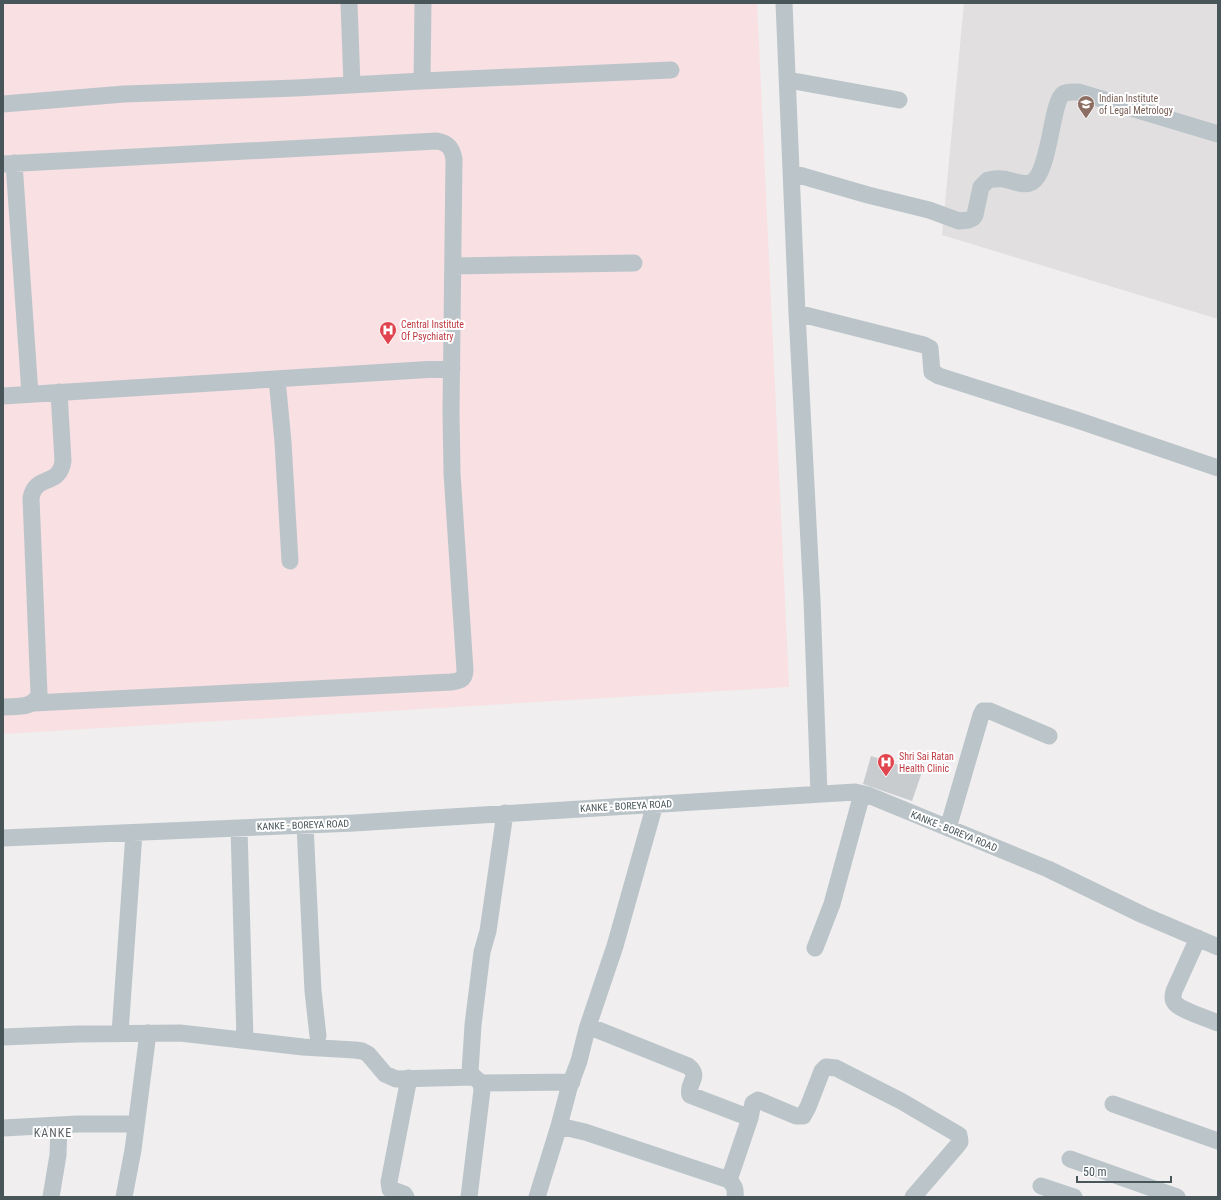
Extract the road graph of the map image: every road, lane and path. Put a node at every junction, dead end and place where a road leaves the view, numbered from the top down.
1 (349, 3) edge
2 (423, 3) edge
3 (784, 3) edge
4 (671, 70) dead end
5 (422, 80) junction
6 (788, 80) junction
7 (352, 85) junction
8 (899, 100) dead end
9 (3, 104) edge
10 (1218, 134) edge
11 (8, 163) edge
12 (792, 173) junction
13 (634, 263) dead end
14 (453, 266) junction
15 (797, 313) junction
16 (452, 368) junction
17 (277, 379) junction
18 (59, 392) junction
19 (30, 394) junction
20 (3, 396) edge
21 (1218, 468) edge
22 (290, 561) dead end
23 (34, 703) junction
24 (3, 707) edge
25 (1049, 736) dead end
26 (819, 794) junction
27 (862, 794) junction
28 (655, 804) junction
29 (505, 813) junction
30 (305, 825) junction
31 (239, 828) junction
32 (948, 828) junction
33 (134, 832) junction
34 (3, 838) edge
35 (1198, 938) junction
36 (1218, 946) edge
37 (815, 948) dead end
38 (1218, 1023) edge
39 (588, 1026) junction
40 (120, 1033) junction
41 (148, 1033) junction
42 (318, 1036) dead end
43 (3, 1037) edge
44 (245, 1040) junction
45 (409, 1078) junction
46 (477, 1080) junction
47 (572, 1082) junction
48 (1113, 1104) dead end
49 (750, 1118) junction
50 (136, 1124) junction
51 (59, 1125) junction
52 (559, 1126) junction
53 (3, 1128) edge
54 (1218, 1141) edge
55 (1070, 1159) dead end
56 (729, 1180) junction
57 (1041, 1186) dead end
58 (387, 1193) edge
59 (51, 1197) edge
60 (124, 1197) edge
61 (406, 1197) edge
62 (469, 1197) edge
63 (537, 1197) edge
64 (735, 1197) edge
65 (913, 1197) edge
66 (1074, 1197) edge
67 (1177, 1197) edge

1 - 7 street
2 - 5 street
3 - 6 street
4 - 5 street
5 - 7 street
6 - 8 street
6 - 12 street
7 - 9 street
10 - 12 street
11 - 14 street
11 - 19 street
12 - 15 street
13 - 14 street
14 - 16 street
15 - 21 street
15 - 26 street
16 - 17 street
16 - 23 street
17 - 18 street
17 - 22 street
18 - 19 street
18 - 23 street
19 - 20 street
23 - 24 street
25 - 32 street
26 - 27 street, KANKE - BOREYA ROAD
26 - 28 street, KANKE - BOREYA ROAD
27 - 32 street, KANKE - BOREYA ROAD
27 - 37 street
28 - 29 street, KANKE - BOREYA ROAD
28 - 39 street
29 - 30 street, KANKE - BOREYA ROAD
29 - 46 street
30 - 31 street, KANKE - BOREYA ROAD
30 - 42 street
31 - 33 street, KANKE - BOREYA ROAD
31 - 44 street
32 - 35 street, KANKE - BOREYA ROAD
33 - 34 street, KANKE - BOREYA ROAD
33 - 40 street
35 - 36 street, KANKE - BOREYA ROAD
35 - 38 street
39 - 47 street
39 - 49 street
40 - 41 street
40 - 43 street
41 - 44 street
41 - 50 street
44 - 45 street
45 - 46 street
45 - 58 street
46 - 47 street
46 - 62 street
47 - 52 street
48 - 54 street
49 - 56 street
49 - 65 street
50 - 51 street
50 - 60 street
51 - 53 street
51 - 59 street
52 - 56 street
52 - 63 street
55 - 67 street
56 - 64 street
57 - 66 street
58 - 61 street

